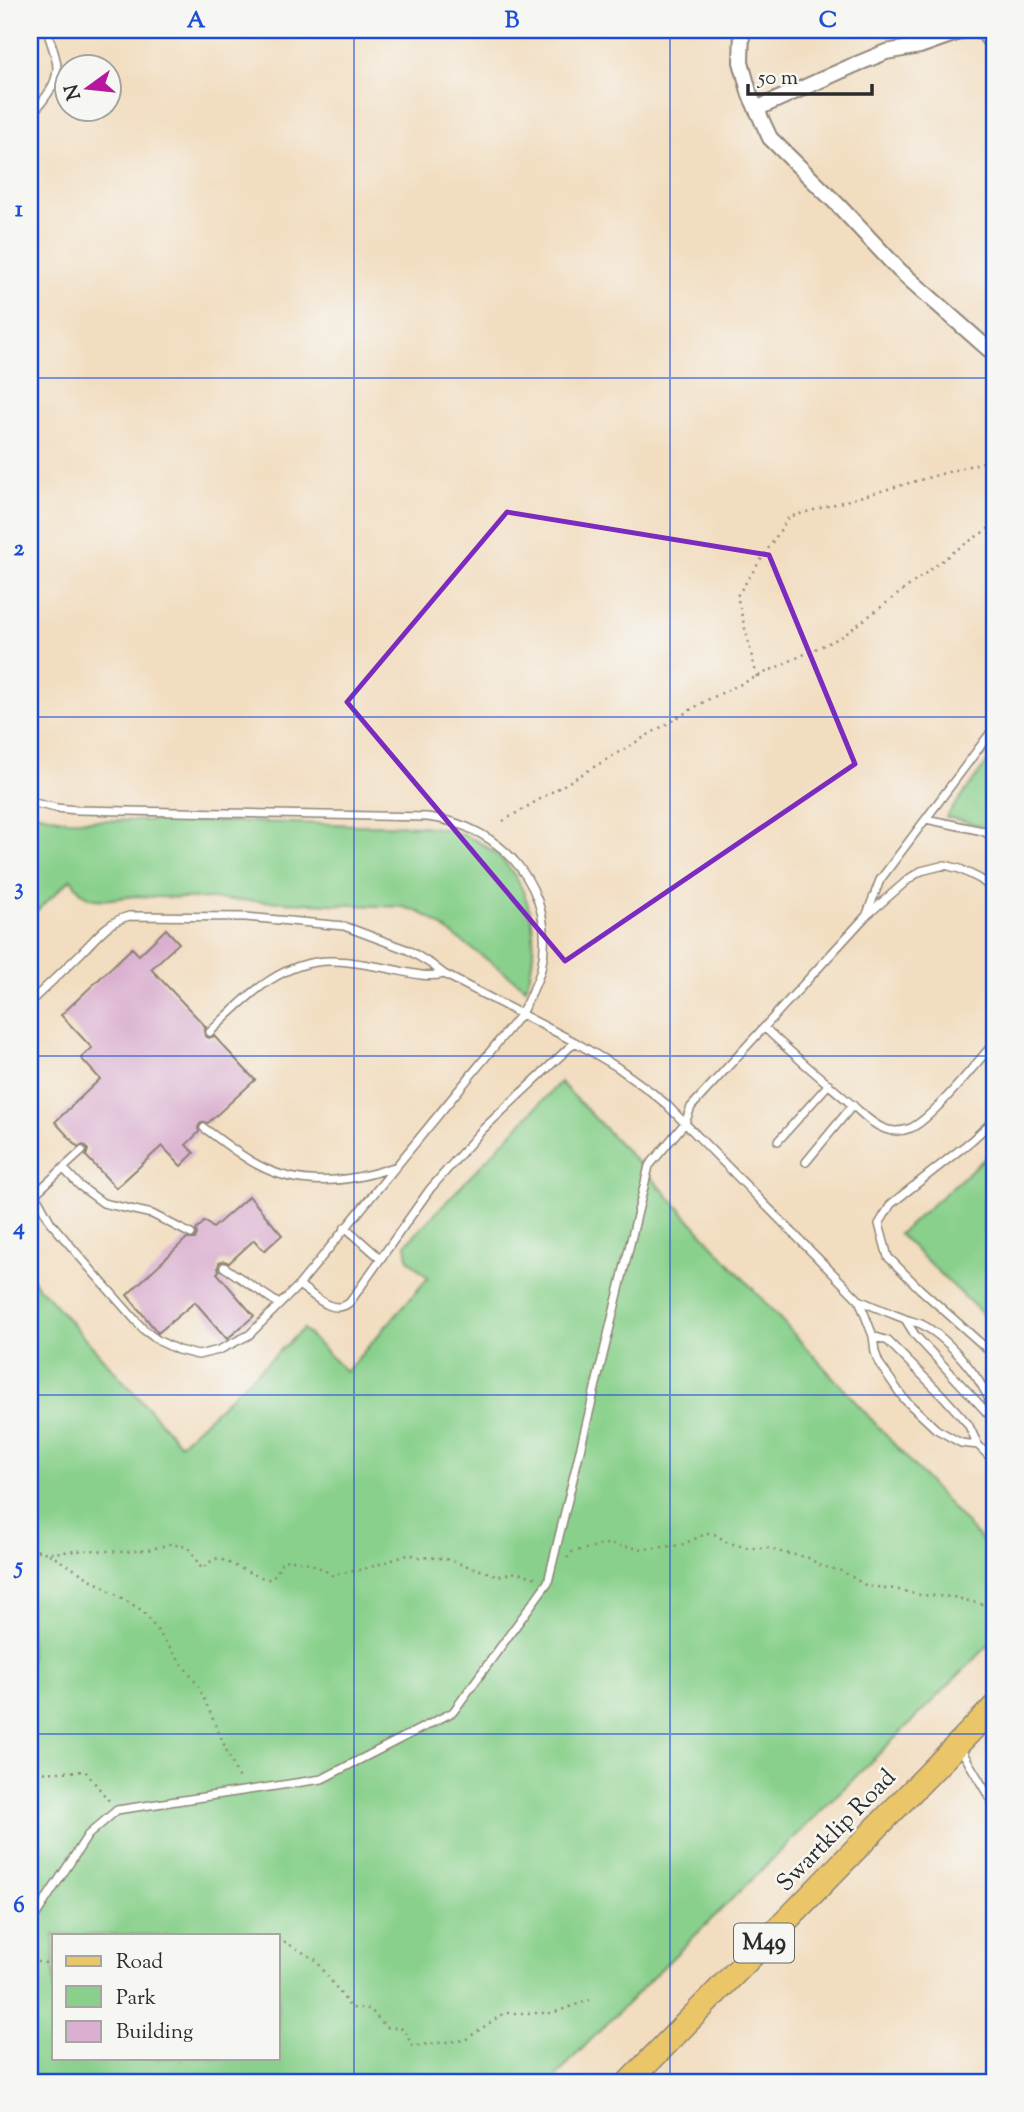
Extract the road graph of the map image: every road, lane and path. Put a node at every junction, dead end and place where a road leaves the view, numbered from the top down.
1 (47, 30) edge
2 (742, 30) edge
3 (965, 30) edge
4 (977, 30) edge
5 (994, 46) edge
6 (756, 109) junction
7 (30, 117) edge
8 (994, 354) edge
9 (994, 459) edge
10 (994, 525) edge
11 (757, 677) junction
12 (994, 728) edge
13 (30, 802) edge
14 (926, 819) junction
15 (503, 821) dead end
16 (994, 838) edge
17 (994, 890) edge
18 (866, 916) junction
19 (444, 974) junction
20 (30, 1002) edge
21 (521, 1014) junction
22 (765, 1028) junction
23 (210, 1032) dead end
24 (575, 1042) junction
25 (994, 1043) edge
26 (828, 1084) junction
27 (853, 1105) junction
28 (994, 1120) edge
29 (685, 1123) junction
30 (204, 1128) dead end
31 (30, 1132) edge
32 (778, 1141) dead end
33 (82, 1151) dead end
34 (806, 1162) dead end
35 (398, 1166) junction
36 (63, 1168) junction
37 (35, 1194) junction
38 (345, 1227) junction
39 (191, 1234) dead end
40 (380, 1258) junction
41 (225, 1266) dead end
42 (299, 1285) junction
43 (859, 1300) junction
44 (279, 1304) junction
45 (904, 1319) junction
46 (873, 1336) junction
47 (994, 1355) edge
48 (994, 1419) edge
49 (978, 1446) junction
50 (994, 1461) edge
51 (30, 1549) edge
52 (48, 1553) junction
53 (548, 1582) junction
54 (993, 1607) edge
55 (994, 1707) edge
56 (958, 1744) junction
57 (30, 1773) edge
58 (244, 1791) junction
59 (994, 1805) edge
60 (117, 1810) junction
61 (30, 1924) edge
62 (280, 1939) edge
63 (30, 1961) edge
64 (52, 1964) edge
65 (590, 2000) dead end
66 (629, 2082) edge

1 - 7 lane
2 - 6 street
3 - 6 street
4 - 5 street
6 - 8 street
9 - 11 path
10 - 11 path
11 - 15 path
12 - 14 lane
13 - 21 lane
14 - 16 lane
14 - 18 lane
17 - 18 lane
18 - 22 lane
19 - 20 lane
19 - 21 lane
19 - 23 lane
21 - 24 lane
21 - 35 lane
22 - 26 lane
22 - 29 lane
24 - 29 lane
24 - 40 lane
25 - 27 lane
26 - 27 lane
26 - 32 lane
27 - 34 lane
28 - 47 lane
29 - 43 lane
29 - 53 lane
30 - 35 lane
31 - 37 lane
33 - 36 lane
35 - 38 lane
36 - 37 lane
36 - 39 lane
37 - 44 lane
38 - 40 lane
38 - 42 lane
40 - 42 lane
41 - 44 lane
42 - 44 lane
43 - 45 lane
43 - 46 lane
45 - 48 lane
45 - 48 lane
46 - 49 lane
46 - 49 lane
49 - 50 lane
51 - 52 path
52 - 53 path
52 - 58 path
53 - 54 path
53 - 58 lane
55 - 56 main road, Swartklip Road / M49
56 - 59 lane
56 - 66 main road, Swartklip Road / M49
57 - 60 path
58 - 60 lane
60 - 61 lane
62 - 65 path
63 - 64 path

